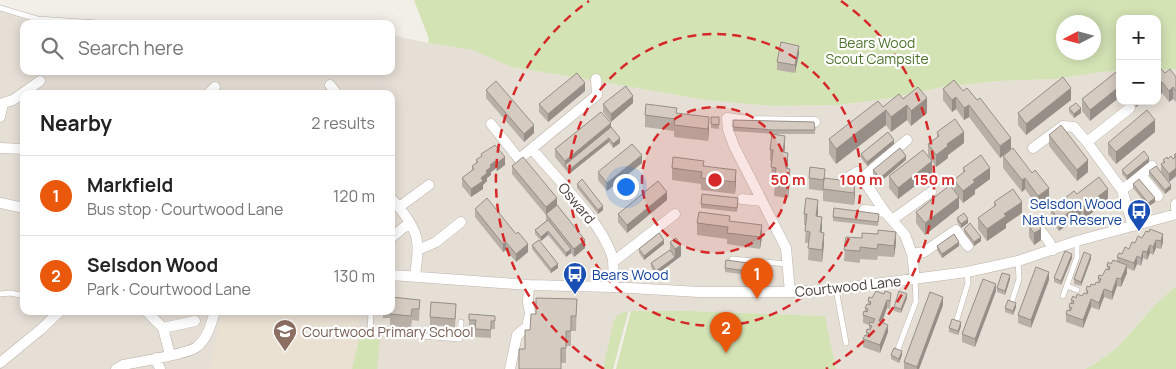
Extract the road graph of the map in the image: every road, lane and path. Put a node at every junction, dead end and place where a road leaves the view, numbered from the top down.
1 (0, 8) edge
2 (52, 20) edge
3 (596, 79) dead end
4 (40, 81) dead end
5 (27, 90) edge
6 (20, 95) edge
7 (2, 101) edge
8 (1130, 108) dead end
9 (0, 117) edge
10 (815, 122) edge
11 (491, 124) dead end
12 (907, 140) dead end
13 (1087, 142) junction
14 (0, 148) edge
15 (1033, 148) dead end
16 (20, 149) edge
17 (532, 149) junction
18 (1152, 166) edge
19 (1141, 175) junction
20 (850, 176) dead end
21 (862, 178) junction
22 (429, 185) dead end
23 (1122, 190) junction
24 (931, 192) dead end
25 (1158, 196) dead end
26 (742, 199) dead end
27 (762, 201) junction
28 (395, 202) edge
29 (0, 203) edge
30 (1176, 204) edge
31 (20, 207) edge
32 (399, 207) junction
33 (864, 210) edge
34 (885, 212) junction
35 (675, 214) dead end
36 (1176, 214) edge
37 (892, 220) junction
38 (1033, 221) edge
39 (461, 222) dead end
40 (409, 223) junction
41 (1133, 226) junction
42 (395, 235) edge
43 (1077, 241) junction
44 (968, 246) dead end
45 (418, 250) junction
46 (1053, 250) junction
47 (912, 254) junction
48 (732, 259) edge
49 (1018, 261) junction
50 (613, 262) junction
51 (787, 264) junction
52 (967, 272) junction
53 (395, 275) edge
54 (415, 276) junction
55 (915, 279) junction
56 (528, 285) junction
57 (1067, 286) junction
58 (613, 287) junction
59 (836, 289) junction
60 (1077, 290) dead end
61 (790, 292) junction
62 (0, 294) edge
63 (20, 295) edge
64 (1063, 296) dead end
65 (1012, 301) edge
66 (52, 315) edge
67 (150, 315) edge
68 (213, 315) edge
69 (371, 315) edge
70 (956, 319) edge
71 (195, 321) dead end
72 (461, 322) dead end
73 (163, 328) junction
74 (846, 343) dead end
75 (898, 349) edge
76 (170, 355) junction
77 (156, 358) junction
78 (0, 363) edge
79 (116, 369) edge
80 (160, 369) edge
81 (510, 369) edge

1 - 2 lane
3 - 17 street
4 - 5 street
6 - 7 street
7 - 9 street
8 - 13 street
10 - 27 street
11 - 17 street
12 - 21 street
13 - 15 street
13 - 23 street
14 - 16 street
17 - 50 street, Osward
18 - 19 street
19 - 23 street
19 - 25 street
20 - 21 street
21 - 34 street
22 - 32 street
23 - 41 street
24 - 37 street
26 - 27 street
27 - 51 street
28 - 32 street
29 - 31 street
30 - 36 street, Courtwood Lane
32 - 40 street
33 - 34 street
34 - 37 street
35 - 50 street
36 - 41 street, Courtwood Lane
37 - 47 street
38 - 46 street
39 - 45 street
40 - 42 street
40 - 45 street
41 - 43 street, Courtwood Lane
43 - 46 street, Courtwood Lane
43 - 57 lane
44 - 47 street
45 - 54 street
46 - 49 street, Courtwood Lane
47 - 55 street
48 - 51 lane
49 - 52 street, Courtwood Lane
49 - 65 lane
50 - 58 street, Osward
51 - 61 street
52 - 55 street, Courtwood Lane
52 - 70 lane
53 - 54 street, Courtwood Lane
54 - 56 street, Courtwood Lane
55 - 59 street, Courtwood Lane
55 - 75 lane
56 - 58 street, Courtwood Lane
56 - 81 street
57 - 60 lane
57 - 64 lane
58 - 61 street, Courtwood Lane
59 - 61 street, Courtwood Lane
59 - 74 lane
62 - 63 lane
66 - 78 street
67 - 73 street
68 - 76 street
69 - 72 lane
71 - 73 street
73 - 76 street
76 - 77 street
77 - 79 street
77 - 80 street

